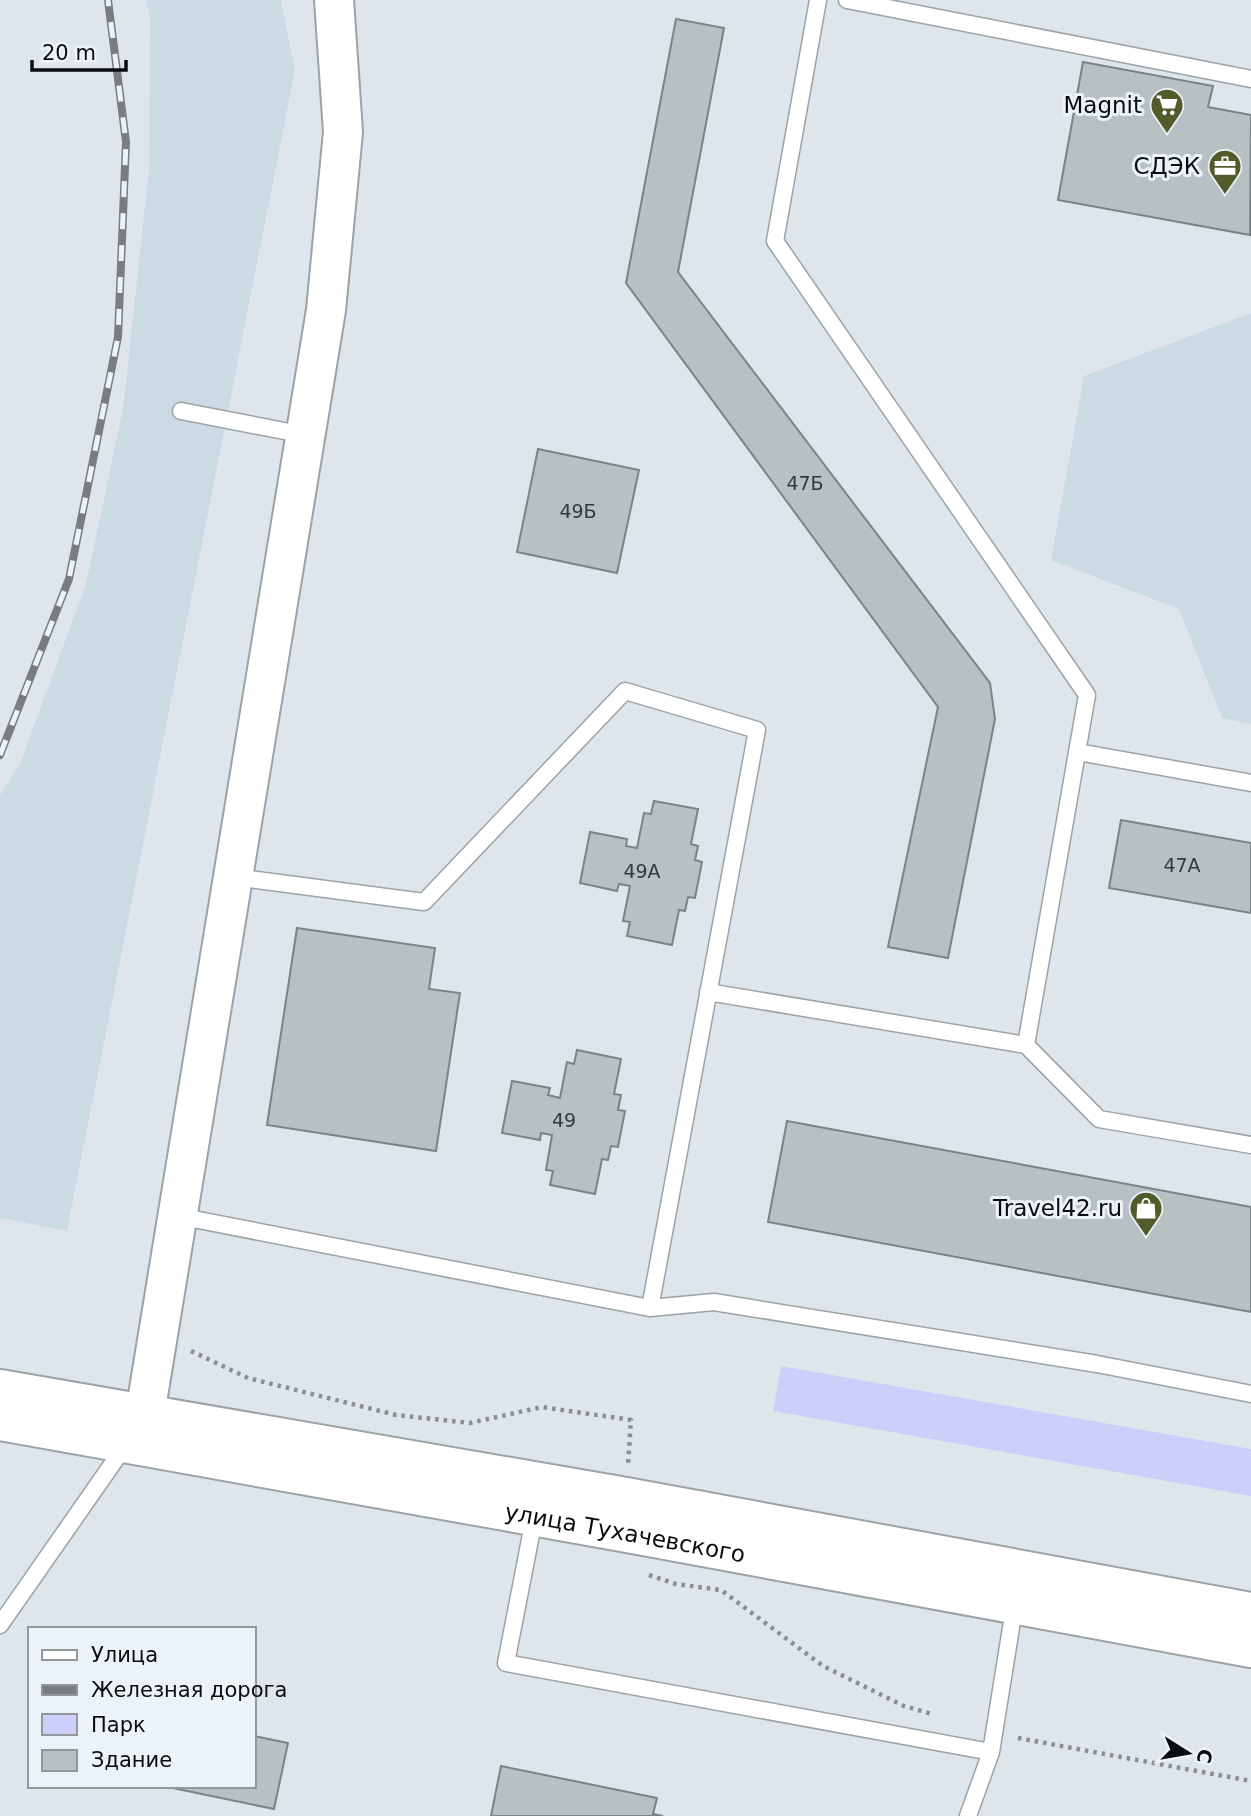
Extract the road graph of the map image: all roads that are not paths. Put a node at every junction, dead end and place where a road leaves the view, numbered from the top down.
1 (334, 0) edge
2 (818, 0) edge
3 (847, 0) edge
4 (1251, 79) edge
5 (181, 411) dead end
6 (305, 435) junction
7 (1078, 752) junction
8 (1251, 783) edge
9 (233, 877) junction
10 (708, 992) junction
11 (1026, 1045) junction
12 (1251, 1145) edge
13 (178, 1216) junction
14 (650, 1308) junction
15 (0, 1389) edge
16 (1251, 1394) edge
17 (0, 1421) edge
18 (136, 1429) junction
19 (538, 1500) junction
20 (1018, 1587) junction
21 (1251, 1612) edge
22 (0, 1625) edge
23 (1251, 1648) edge
24 (991, 1752) junction
25 (968, 1816) edge

1 - 6 main road
2 - 7 lane
3 - 4 lane
5 - 6 lane
6 - 9 main road
7 - 8 lane
7 - 11 lane
9 - 10 lane
9 - 13 main road
10 - 11 lane
10 - 14 lane
11 - 12 lane
13 - 14 lane
13 - 18 main road
14 - 16 lane
15 - 18 main road, улица Тухачевского
17 - 18 main road, улица Тухачевского
18 - 19 main road, улица Тухачевского
18 - 22 lane
19 - 20 main road, улица Тухачевского
19 - 24 lane
20 - 21 main road, улица Тухачевского
20 - 23 main road, улица Тухачевского
20 - 24 lane
24 - 25 lane

